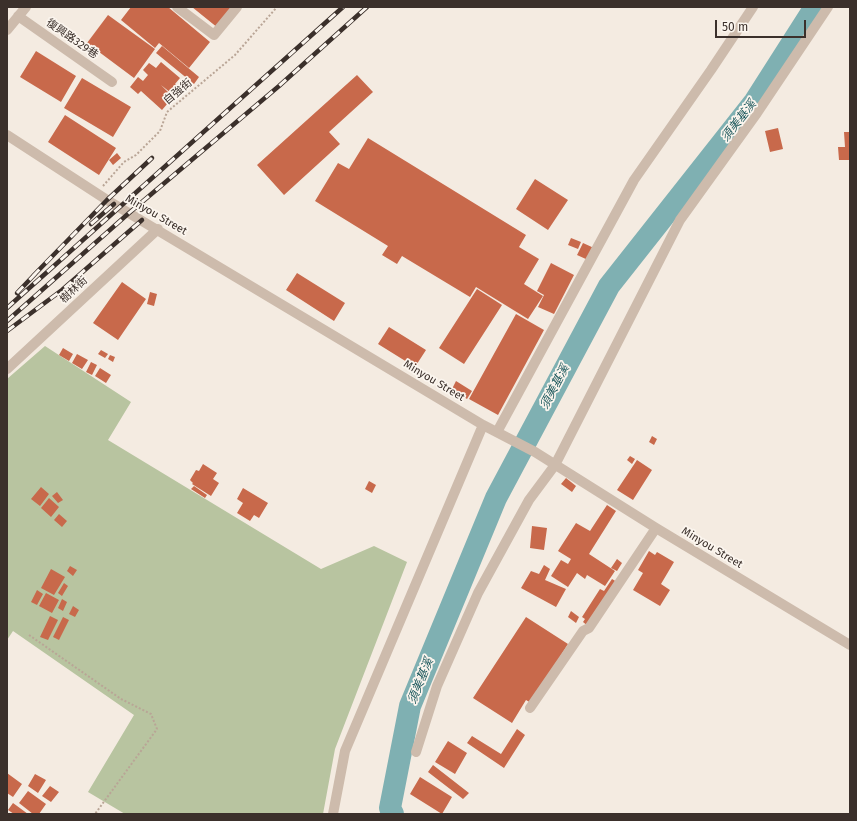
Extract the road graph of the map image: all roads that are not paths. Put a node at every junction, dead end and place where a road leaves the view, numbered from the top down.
1 (26, 7) edge
2 (177, 7) edge
3 (237, 7) edge
4 (754, 7) edge
5 (828, 7) edge
6 (18, 16) junction
7 (7, 30) edge
8 (112, 82) dead end
9 (7, 135) edge
10 (158, 229) junction
11 (7, 369) edge
12 (483, 425) junction
13 (497, 432) junction
14 (555, 465) junction
15 (656, 528) junction
16 (850, 645) edge
17 (530, 708) dead end
18 (416, 752) dead end
19 (333, 814) edge

1 - 6 street
2 - 3 street
4 - 13 street
5 - 14 street
6 - 7 street
6 - 8 street, 復興路329巷
9 - 10 street, Minyou Street
10 - 11 street, 樹林街
10 - 12 street, Minyou Street
12 - 13 street, Minyou Street
12 - 19 street
13 - 14 street, Minyou Street
14 - 15 street, Minyou Street
14 - 18 street
15 - 16 street, Minyou Street
15 - 17 street

